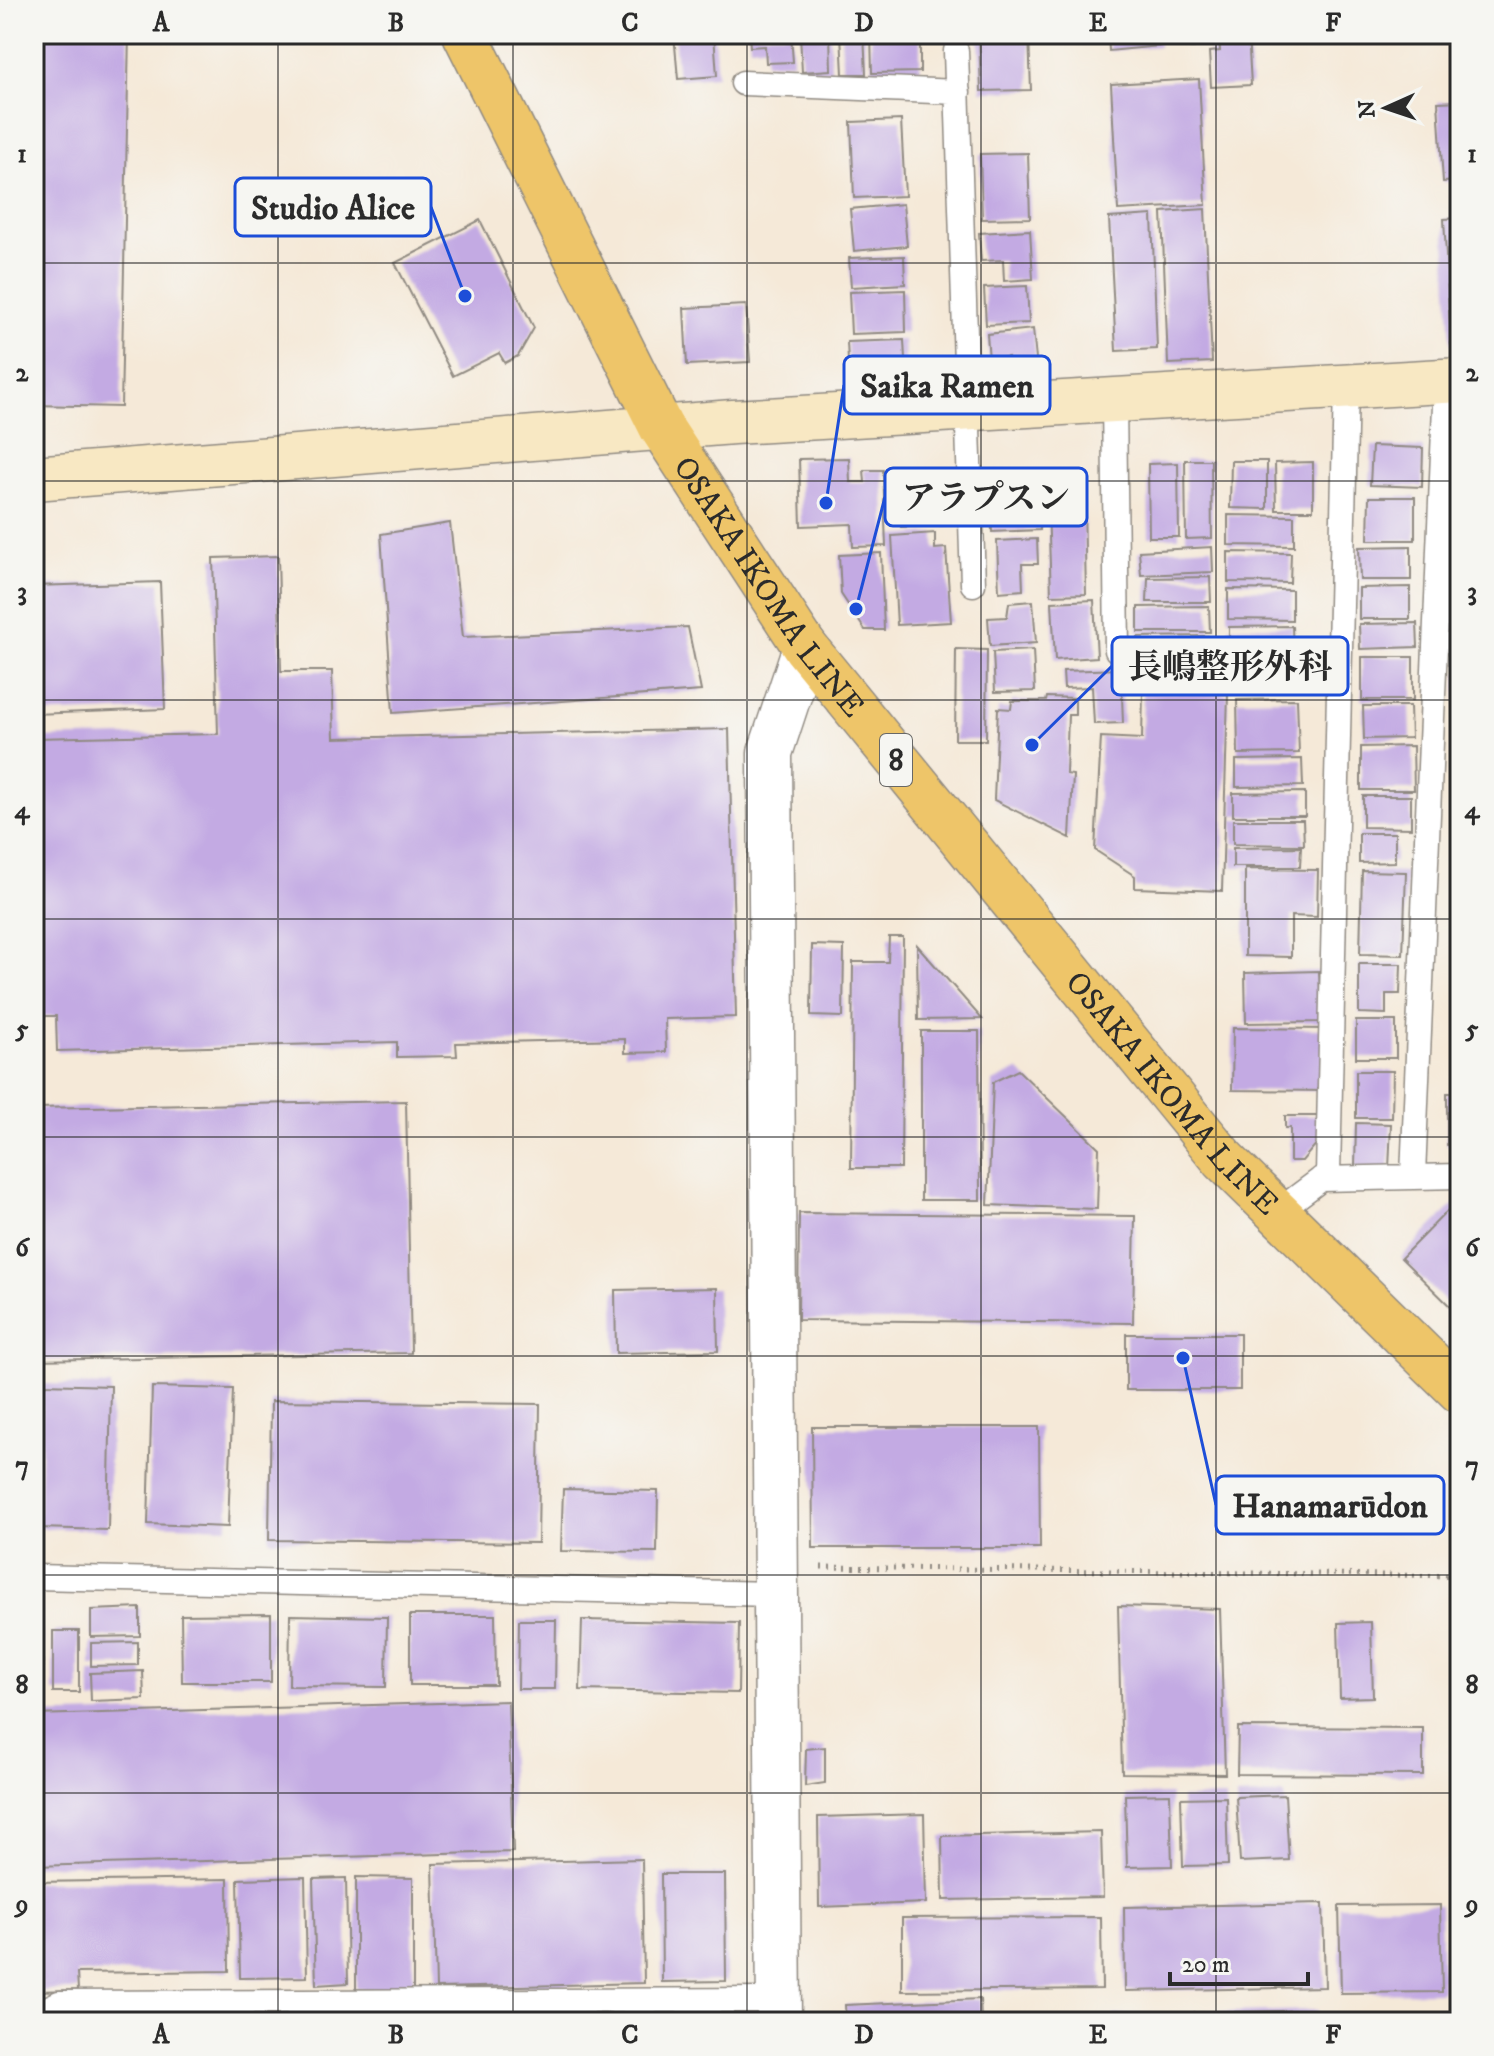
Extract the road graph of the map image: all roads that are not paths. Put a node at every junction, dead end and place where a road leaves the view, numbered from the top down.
1 (465, 34) edge
2 (956, 51) dead end
3 (743, 83) dead end
4 (958, 92) junction
5 (1453, 381) edge
6 (1346, 386) junction
7 (1114, 399) junction
8 (967, 407) junction
9 (661, 427) junction
10 (34, 478) edge
11 (973, 584) dead end
12 (805, 647) junction
13 (1117, 650) dead end
14 (1413, 1176) junction
15 (1460, 1176) edge
16 (1321, 1179) junction
17 (1277, 1212) junction
18 (1460, 1391) edge
19 (34, 1577) edge
20 (777, 1594) junction
21 (779, 2011) edge
22 (34, 2015) edge

1 - 9 main road, OSAKA IKOMA LINE / 8
2 - 4 lane
3 - 4 lane
4 - 8 lane
5 - 6 street
5 - 14 lane
6 - 7 street
6 - 16 lane
7 - 8 street
7 - 13 lane
8 - 9 street
8 - 11 lane
9 - 10 street
9 - 12 main road, OSAKA IKOMA LINE / 8
12 - 17 main road, OSAKA IKOMA LINE / 8
12 - 20 street
14 - 15 lane
14 - 16 lane
16 - 17 lane
17 - 18 main road, OSAKA IKOMA LINE / 8
19 - 20 lane
20 - 21 street
21 - 22 lane

